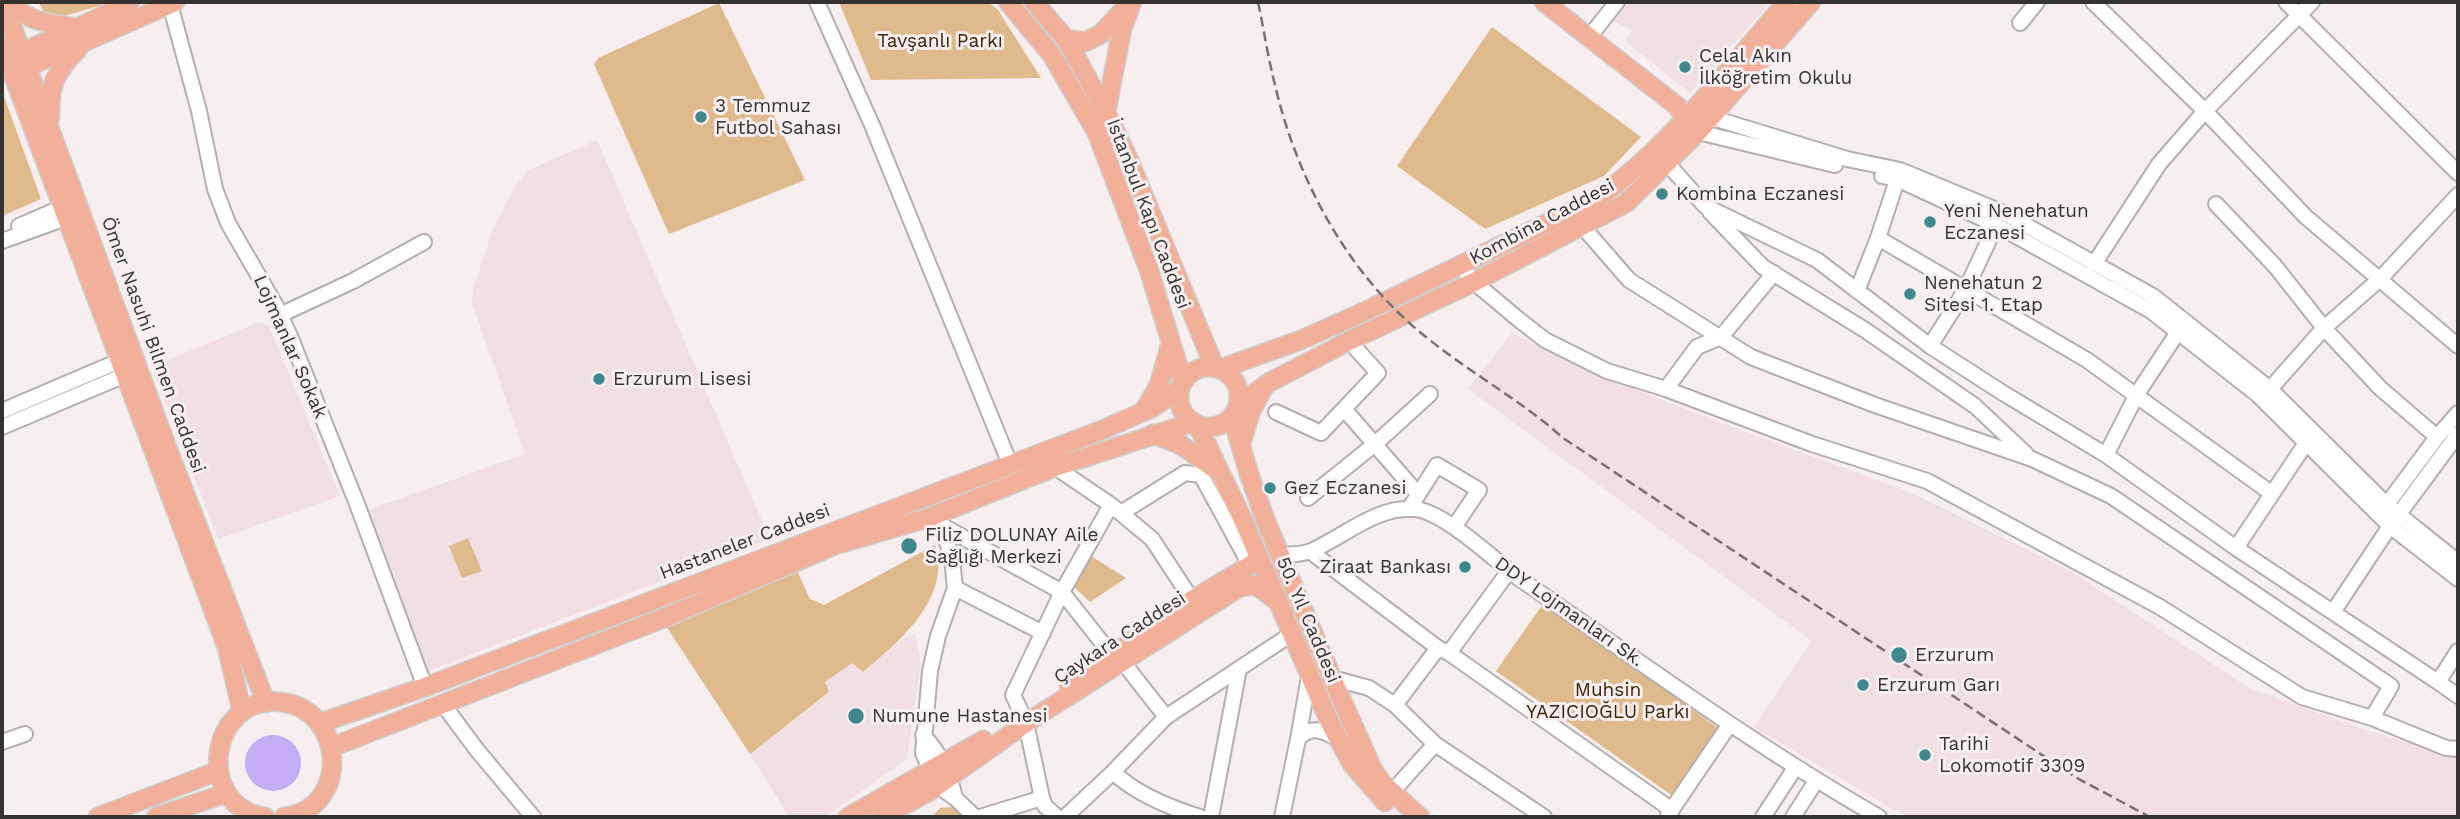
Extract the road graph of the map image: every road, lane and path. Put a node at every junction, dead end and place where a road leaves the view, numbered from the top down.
1 (3, 2) edge
2 (10, 2) edge
3 (130, 2) edge
4 (817, 2) edge
5 (1008, 2) edge
6 (1034, 2) edge
7 (1131, 2) edge
8 (1544, 2) edge
9 (1617, 2) edge
10 (1787, 2) edge
11 (1811, 2) edge
12 (2037, 2) edge
13 (2093, 2) edge
14 (2287, 2) edge
15 (2312, 2) edge
16 (172, 3) edge
17 (2298, 14) junction
18 (2020, 23) dead end
19 (78, 28) junction
20 (98, 36) junction
21 (1590, 37) junction
22 (1066, 39) junction
23 (14, 59) edge
24 (2205, 111) junction
25 (1105, 112) junction
26 (1689, 116) junction
27 (1710, 117) junction
28 (50, 128) junction
29 (1667, 163) junction
30 (2458, 173) edge
31 (1899, 174) junction
32 (2458, 195) edge
33 (2216, 204) dead end
34 (1704, 206) junction
35 (65, 213) junction
36 (1996, 225) junction
37 (1583, 227) junction
38 (2, 234) edge
39 (1878, 238) junction
40 (2, 241) edge
41 (424, 242) dead end
42 (2094, 264) junction
43 (1461, 266) junction
44 (1774, 273) junction
45 (2380, 279) junction
46 (1474, 282) junction
47 (1966, 289) junction
48 (1857, 291) junction
49 (280, 315) junction
50 (2325, 328) junction
51 (2178, 332) junction
52 (1721, 337) junction
53 (1349, 341) junction
54 (1171, 343) junction
55 (1930, 345) junction
56 (2458, 346) edge
57 (129, 365) junction
58 (1217, 369) junction
59 (1182, 385) junction
60 (1266, 385) junction
61 (1666, 389) junction
62 (2270, 389) junction
63 (1430, 394) dead end
64 (2137, 394) junction
65 (1344, 409) junction
66 (1235, 410) junction
67 (2, 411) edge
68 (1143, 412) junction
69 (1276, 412) dead end
70 (2458, 413) edge
71 (1196, 423) junction
72 (2, 427) edge
73 (1153, 434) junction
74 (2458, 434) edge
75 (2437, 437) junction
76 (2306, 443) junction
77 (1375, 444) junction
78 (1241, 447) junction
79 (2106, 455) junction
80 (2032, 459) junction
81 (1010, 464) junction
82 (1055, 467) junction
83 (1218, 472) junction
84 (2271, 493) junction
85 (1418, 494) junction
86 (1308, 498) dead end
87 (1116, 509) junction
88 (1409, 509) junction
89 (2389, 515) junction
90 (935, 522) junction
91 (1454, 527) junction
92 (2236, 548) junction
93 (1311, 552) junction
94 (1282, 555) junction
95 (2458, 562) edge
96 (1251, 567) junction
97 (1509, 571) junction
98 (2458, 579) edge
99 (955, 587) junction
100 (1062, 592) junction
101 (1192, 600) junction
102 (1282, 603) junction
103 (2333, 612) junction
104 (1043, 633) junction
105 (1290, 635) junction
106 (1444, 650) junction
107 (2458, 650) edge
108 (1117, 658) junction
109 (1238, 669) junction
110 (1309, 677) junction
111 (1332, 678) junction
112 (2438, 682) junction
113 (425, 687) junction
114 (1059, 695) junction
115 (2458, 696) edge
116 (266, 703) junction
117 (442, 703) junction
118 (1395, 705) junction
119 (242, 712) junction
120 (1166, 717) junction
121 (2372, 718) junction
122 (1025, 720) junction
123 (320, 723) junction
124 (1730, 723) junction
125 (25, 734) dead end
126 (1298, 739) junction
127 (1338, 739) junction
128 (2, 742) edge
129 (1435, 744) junction
130 (332, 747) junction
131 (2458, 749) edge
132 (1372, 768) junction
133 (1795, 768) junction
134 (218, 771) junction
135 (1113, 772) junction
136 (940, 774) junction
137 (1816, 780) junction
138 (1392, 792) junction
139 (228, 793) junction
140 (1042, 798) junction
141 (903, 812) edge
142 (307, 813) edge
143 (1669, 813) edge
144 (98, 817) edge
145 (156, 817) edge
146 (265, 817) edge
147 (284, 817) edge
148 (534, 817) edge
149 (848, 817) edge
150 (882, 817) edge
151 (978, 817) edge
152 (1057, 817) edge
153 (1065, 817) edge
154 (1200, 817) edge
155 (1211, 817) edge
156 (1282, 817) edge
157 (1404, 817) edge
158 (1420, 817) edge
159 (1544, 817) edge
160 (1763, 817) edge
161 (1793, 817) edge
162 (1880, 817) edge

1 - 23 main road, Ömer Nasuhi Bilmen Caddesi
2 - 19 main road
3 - 19 main road
4 - 81 street
5 - 54 main road, İstanbul Kapı Caddesi
6 - 22 main road
7 - 22 main road
7 - 25 main road
8 - 21 main road
9 - 21 street
10 - 26 main road, Kombina Caddesi
11 - 27 main road, Kombina Caddesi
12 - 18 street
13 - 24 street
14 - 17 street
15 - 17 street
16 - 20 main road
16 - 49 street, Lojmanlar Sokak
17 - 24 street
17 - 30 street
19 - 23 main road
20 - 23 main road
20 - 28 main road
21 - 26 main road
22 - 25 main road
23 - 28 main road, Ömer Nasuhi Bilmen Caddesi
23 - 35 main road, Ömer Nasuhi Bilmen Caddesi
24 - 42 street
24 - 45 street
25 - 58 main road
26 - 27 main road, Kombina Caddesi
26 - 29 main road, Kombina Caddesi
26 - 31 street
26 - 43 main road, Kombina Caddesi
27 - 31 street
28 - 57 main road, Ömer Nasuhi Bilmen Caddesi
29 - 34 street
29 - 37 main road, Kombina Caddesi
31 - 36 street
31 - 39 street
31 - 42 street
32 - 45 street
33 - 50 street
34 - 44 street
34 - 48 street
35 - 38 street
35 - 40 street
35 - 57 main road, Ömer Nasuhi Bilmen Caddesi
36 - 47 street
36 - 51 street
37 - 46 main road, Kombina Caddesi
37 - 52 street
39 - 47 street
39 - 48 street
41 - 49 street
42 - 62 street
43 - 46 street
43 - 58 main road, Kombina Caddesi
44 - 52 street
44 - 80 street
45 - 50 street
45 - 56 street
46 - 53 main road, Kombina Caddesi
46 - 61 street
47 - 55 street
47 - 64 street
48 - 55 street
49 - 113 street, Lojmanlar Sokak
50 - 62 street
50 - 75 street
51 - 64 street
51 - 76 street
52 - 61 street
52 - 80 street
53 - 60 main road, Kombina Caddesi
53 - 65 street
54 - 59 main road, İstanbul Kapı Caddesi
54 - 68 main road
55 - 79 street
57 - 67 street
57 - 72 street
57 - 116 main road, Ömer Nasuhi Bilmen Caddesi
57 - 119 main road, Ömer Nasuhi Bilmen Caddesi
58 - 59 main road
58 - 66 main road
59 - 68 main road, Hastaneler Caddesi
59 - 71 main road
60 - 66 main road, Kombina Caddesi
60 - 78 main road
61 - 121 street
62 - 89 street
63 - 77 street
64 - 79 street
64 - 84 street
65 - 69 street
65 - 77 street
66 - 71 main road
66 - 78 main road, 50. Yıl Caddesi
68 - 81 main road, Hastaneler Caddesi
70 - 75 street
71 - 73 main road, Hastaneler Caddesi
71 - 83 main road, 50. Yıl Caddesi
73 - 82 main road, Hastaneler Caddesi
73 - 83 main road
74 - 89 street
75 - 89 street
76 - 84 street
76 - 89 street
77 - 85 street
77 - 86 street
78 - 94 main road, 50. Yıl Caddesi
79 - 92 street
80 - 121 street
81 - 113 main road, Hastaneler Caddesi
82 - 87 street
82 - 90 main road, Hastaneler Caddesi
83 - 96 main road, 50. Yıl Caddesi
84 - 92 street
85 - 88 street
85 - 91 street
87 - 96 street
87 - 100 street
87 - 101 street
88 - 91 street, DDY Lojmanları Sk.
88 - 93 street
89 - 95 street
89 - 98 street
89 - 103 street
90 - 99 street
90 - 100 street
90 - 117 main road, Hastaneler Caddesi
91 - 97 street, DDY Lojmanları Sk.
92 - 103 street
93 - 94 street
93 - 106 street
94 - 111 main road, 50. Yıl Caddesi
96 - 101 main road
96 - 102 main road, 50. Yıl Caddesi
96 - 114 main road, Çaykara Caddesi
97 - 106 street
97 - 124 street, DDY Lojmanları Sk.
99 - 104 street
99 - 136 street
100 - 104 street
100 - 108 street
101 - 108 main road
102 - 105 main road, 50. Yıl Caddesi
102 - 108 main road, Çaykara Caddesi
102 - 132 main road
103 - 112 street
104 - 122 street
105 - 109 street
105 - 110 main road, 50. Yıl Caddesi
106 - 118 street
106 - 143 street
107 - 112 street
108 - 114 main road
108 - 120 street
108 - 122 main road, Çaykara Caddesi
109 - 120 street
109 - 155 street
110 - 126 street
110 - 127 main road, 50. Yıl Caddesi
111 - 118 street
111 - 132 main road, 50. Yıl Caddesi
112 - 115 street
113 - 123 main road, Hastaneler Caddesi
114 - 122 main road, Çaykara Caddesi
116 - 119 main road
116 - 123 main road
117 - 130 main road, Hastaneler Caddesi
117 - 148 street
118 - 129 street
119 - 134 main road
120 - 135 street
121 - 131 street
122 - 136 main road, Çaykara Caddesi
122 - 140 street
123 - 130 main road
124 - 133 street, DDY Lojmanları Sk.
124 - 143 street
125 - 128 street
126 - 127 street
126 - 156 street
127 - 157 main road, 50. Yıl Caddesi
129 - 138 street
129 - 159 street
130 - 142 main road
132 - 138 main road, 50. Yıl Caddesi
133 - 137 street, DDY Lojmanları Sk.
133 - 160 street
134 - 139 main road
134 - 144 main road
135 - 153 street
135 - 154 street
136 - 141 main road, Çaykara Caddesi
136 - 149 main road, Çaykara Caddesi
136 - 151 street
137 - 161 street
137 - 162 street, DDY Lojmanları Sk.
138 - 158 main road, 50. Yıl Caddesi
139 - 145 main road
139 - 146 main road
140 - 151 street
140 - 152 street
141 - 150 main road, Çaykara Caddesi
142 - 147 main road

